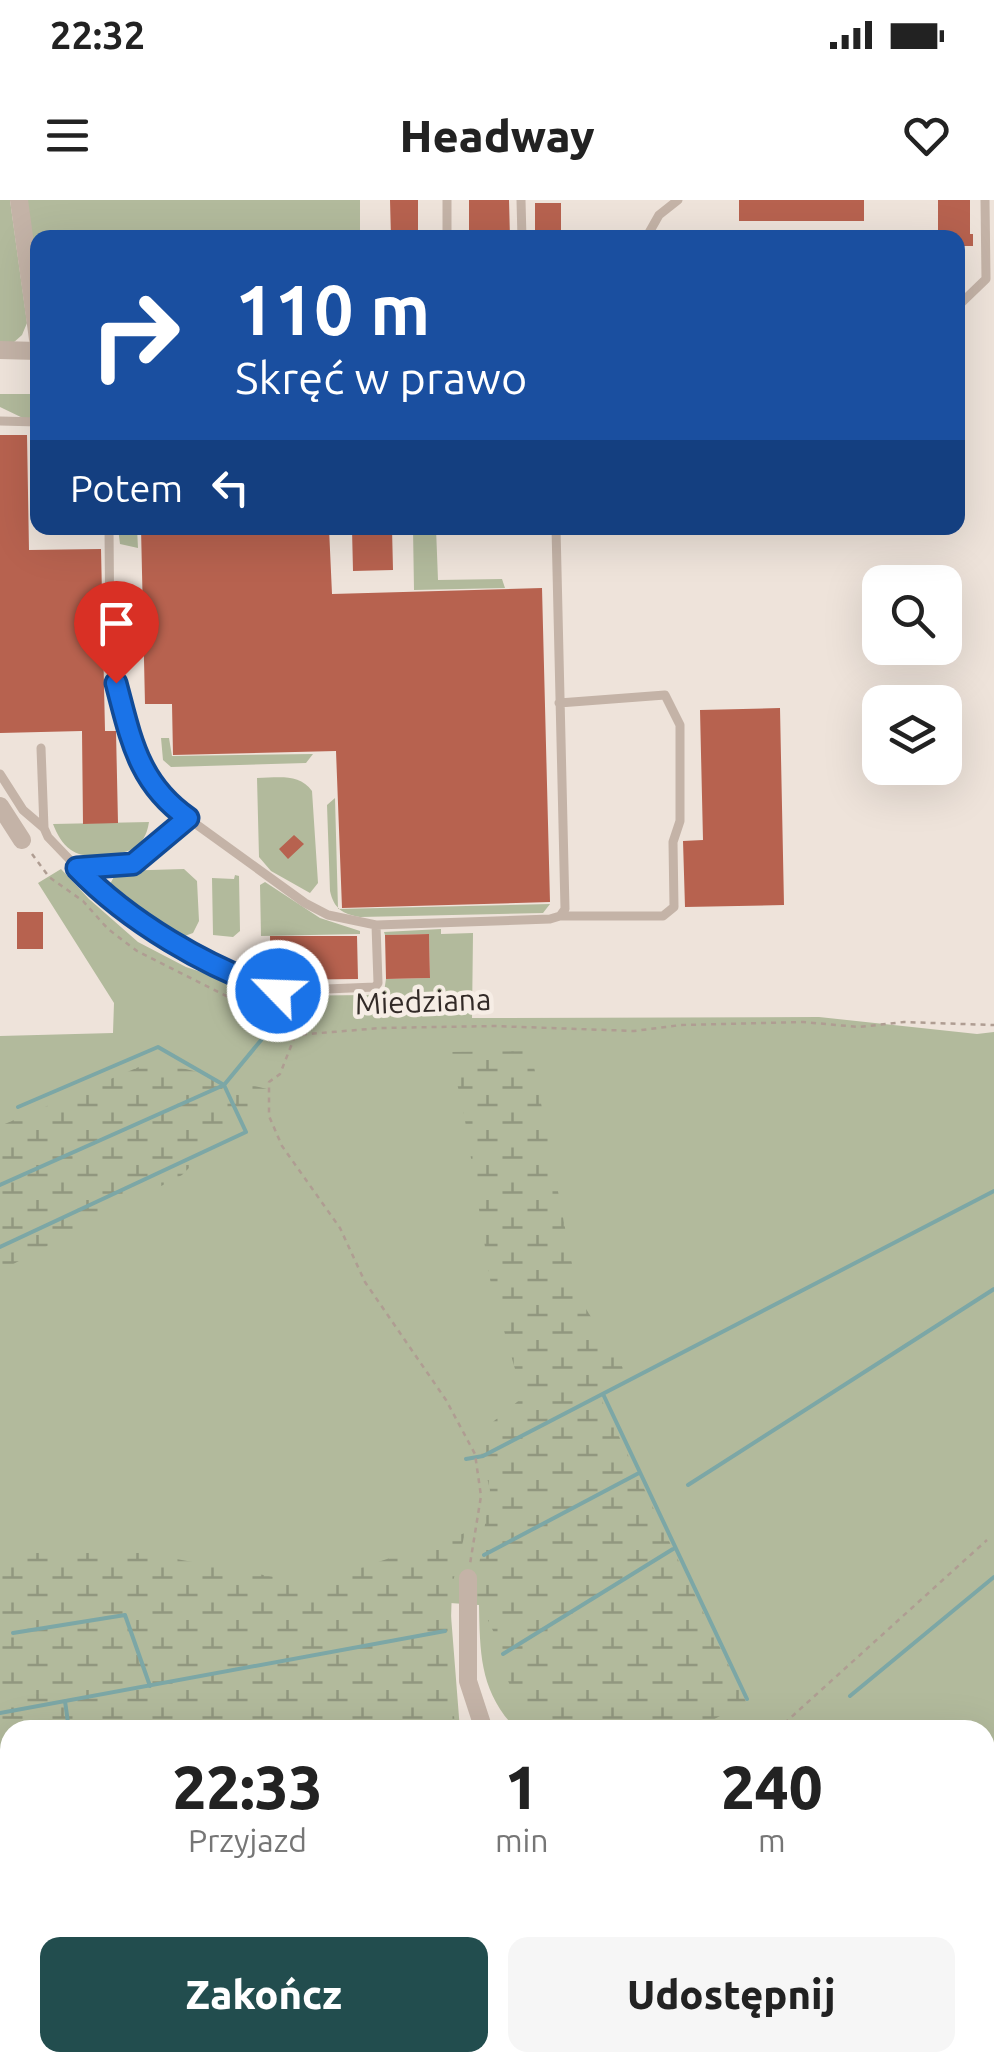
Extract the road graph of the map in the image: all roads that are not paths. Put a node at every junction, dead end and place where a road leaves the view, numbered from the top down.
1 (19, 200) edge
2 (447, 200) edge
3 (522, 200) edge
4 (678, 200) edge
5 (985, 200) edge
6 (447, 230) edge
7 (522, 230) edge
8 (650, 230) edge
9 (30, 280) edge
10 (965, 299) edge
11 (0, 350) edge
12 (30, 351) edge
13 (0, 421) edge
14 (30, 422) edge
15 (109, 535) edge
16 (556, 535) edge
17 (559, 703) junction
18 (41, 748) dead end
19 (0, 774) edge
20 (0, 806) edge
21 (188, 818) junction
22 (44, 828) junction
23 (22, 840) road end
24 (77, 868) junction
25 (560, 916) junction
26 (376, 926) junction
27 (468, 1578) road end
28 (481, 1720) edge

1 - 9 street
2 - 6 lane
3 - 7 lane
4 - 8 lane
5 - 10 lane
11 - 12 street
13 - 14 lane
15 - 21 lane
16 - 17 lane
17 - 25 lane
17 - 25 lane
18 - 22 lane
19 - 22 lane
20 - 23 street
21 - 24 lane
21 - 26 lane
22 - 24 lane
24 - 26 lane
25 - 26 lane
27 - 28 street

